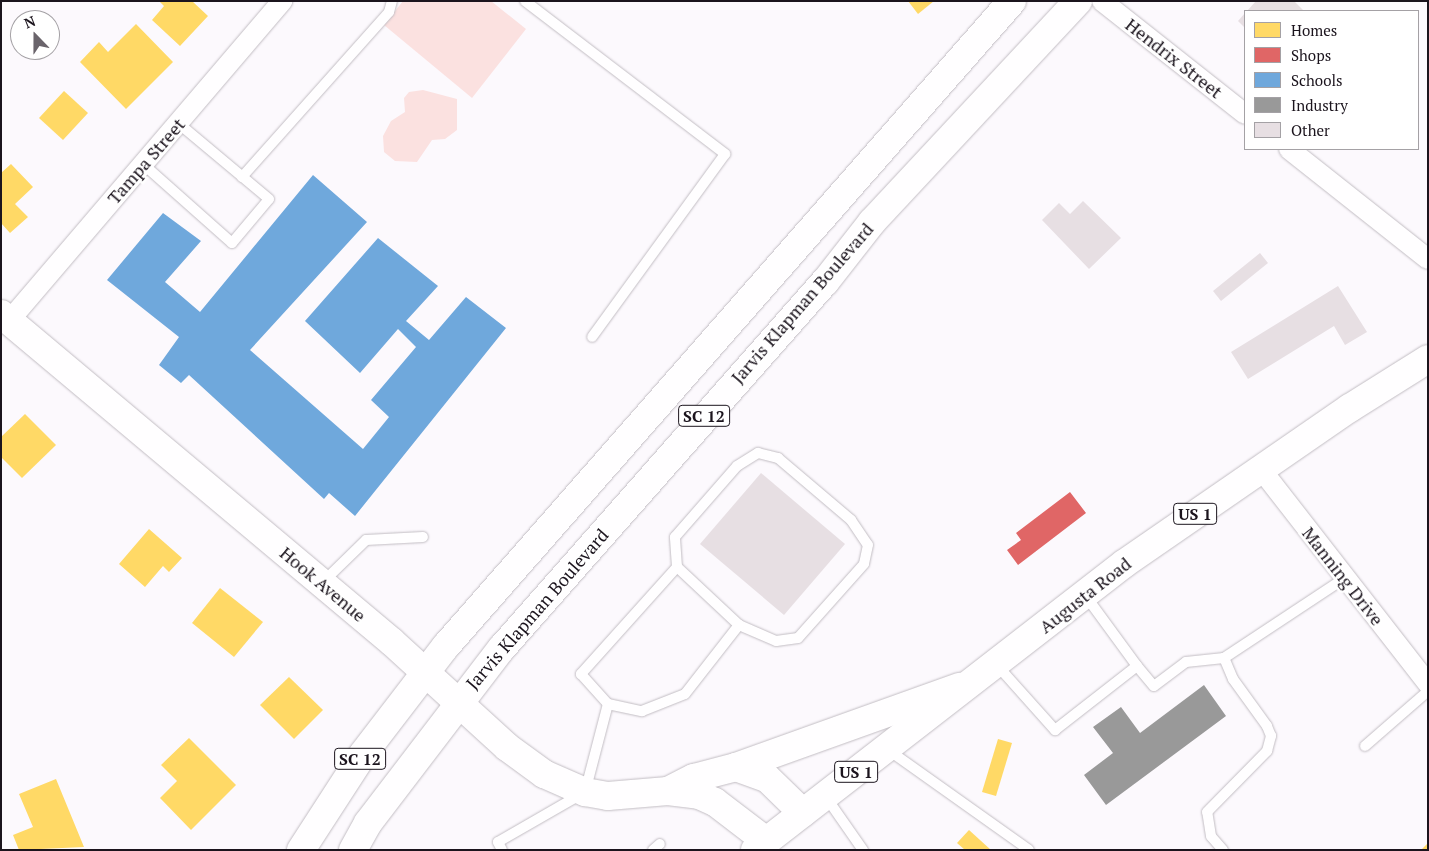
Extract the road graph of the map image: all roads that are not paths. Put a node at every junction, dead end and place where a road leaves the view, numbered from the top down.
1 (282, 1) edge
2 (392, 1) edge
3 (526, 1) edge
4 (1012, 1) edge
5 (1078, 1) edge
6 (1102, 1) edge
7 (1244, 113) edge
8 (178, 123) junction
9 (1289, 150) edge
10 (143, 164) junction
11 (242, 177) junction
12 (1428, 259) edge
13 (5, 318) edge
14 (592, 337) dead end
15 (1428, 359) edge
16 (1260, 468) junction
17 (422, 537) dead end
18 (677, 568) junction
19 (1345, 578) junction
20 (322, 583) junction
21 (1084, 593) junction
22 (739, 625) junction
23 (1224, 658) junction
24 (996, 663) junction
25 (1137, 666) junction
26 (426, 672) junction
27 (973, 683) junction
28 (1428, 684) edge
29 (1428, 691) edge
30 (458, 701) junction
31 (608, 704) junction
32 (1364, 746) dead end
33 (886, 749) junction
34 (736, 767) junction
35 (668, 791) junction
36 (585, 792) junction
37 (826, 796) junction
38 (803, 813) junction
39 (761, 846) edge
40 (301, 850) edge
41 (353, 850) edge
42 (502, 850) edge
43 (863, 850) edge
44 (1029, 850) edge
45 (1223, 850) edge

1 - 8 street, Tampa Street
2 - 11 lane
3 - 14 lane
4 - 26 main road, SC 12
5 - 30 main road, Jarvis Klapman Boulevard / SC 12
6 - 7 street, Hendrix Street
8 - 10 street, Tampa Street
8 - 11 lane
9 - 12 street
10 - 11 lane
10 - 13 street, Tampa Street
13 - 20 main road, Hook Avenue
15 - 16 main road, Augusta Road / US 1
16 - 19 street, Manning Drive
16 - 21 main road, Augusta Road / US 1
17 - 20 lane
18 - 22 lane
18 - 22 lane
18 - 31 lane
19 - 23 lane
19 - 28 street, Manning Drive
20 - 26 main road, Hook Avenue
21 - 24 main road, Augusta Road / US 1
21 - 25 lane
22 - 31 lane
23 - 25 lane
23 - 45 lane
24 - 25 lane
24 - 27 main road, Augusta Road / US 1
26 - 30 main road, Hook Avenue
26 - 40 main road, SC 12
27 - 33 main road, Augusta Road / US 1
27 - 34 main road, Hook Avenue
29 - 32 lane
30 - 36 main road, Hook Avenue
30 - 41 main road, Jarvis Klapman Boulevard / SC 12
31 - 36 lane
33 - 37 main road, Augusta Road / US 1
33 - 44 lane
34 - 35 main road, Hook Avenue
34 - 38 main road
35 - 36 main road, Hook Avenue
35 - 39 main road, Hook Avenue
36 - 42 lane
37 - 38 main road, Augusta Road / US 1
37 - 43 lane
38 - 39 main road, Augusta Road / US 1

